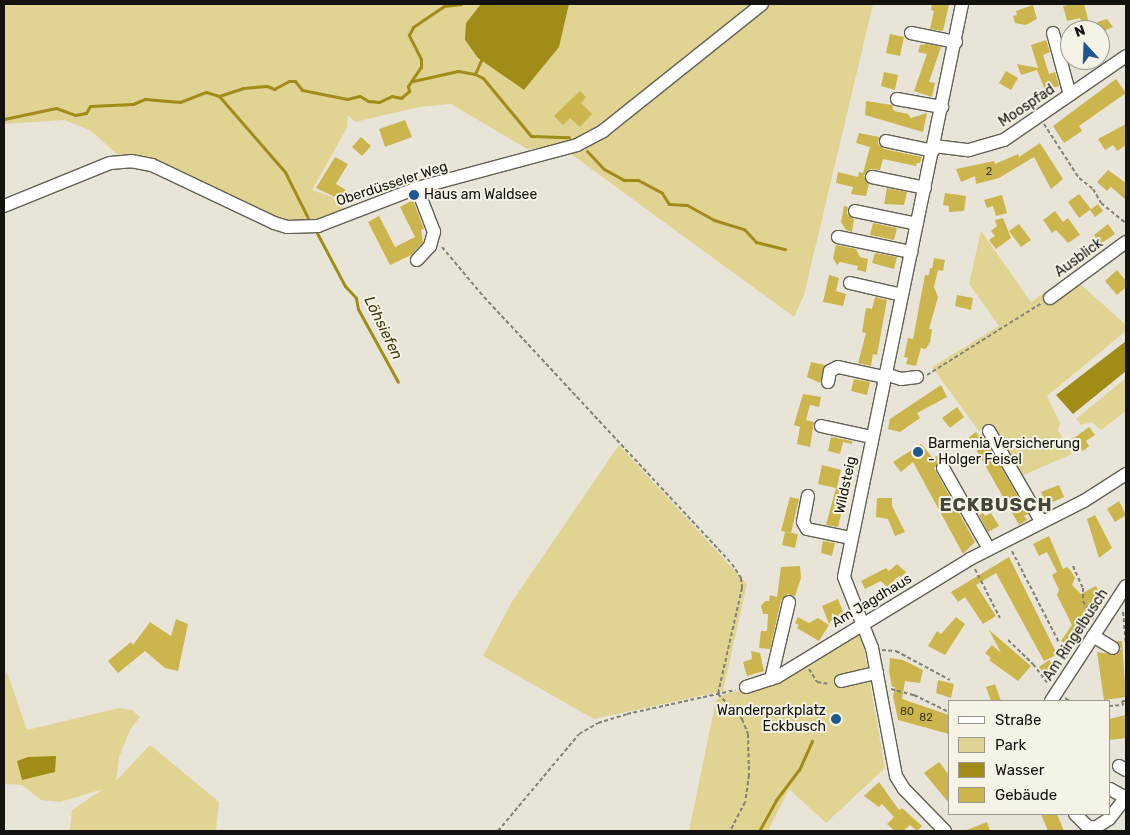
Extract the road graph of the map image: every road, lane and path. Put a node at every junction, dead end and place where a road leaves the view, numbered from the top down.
1 (762, 4) edge
2 (962, 4) edge
3 (911, 33) dead end
4 (1053, 33) dead end
5 (956, 42) junction
6 (1126, 56) edge
7 (1070, 95) junction
8 (897, 99) dead end
9 (942, 107) junction
10 (1039, 116) junction
11 (886, 141) dead end
12 (933, 148) junction
13 (872, 177) dead end
14 (418, 188) junction
15 (925, 188) junction
16 (4, 206) edge
17 (855, 211) dead end
18 (1126, 223) edge
19 (917, 224) junction
20 (434, 237) junction
21 (838, 237) dead end
22 (1126, 242) edge
23 (911, 252) junction
24 (417, 260) dead end
25 (850, 284) dead end
26 (902, 295) junction
27 (1050, 298) joint
28 (884, 376) junction
29 (917, 377) joint
30 (828, 382) dead end
31 (821, 426) dead end
32 (989, 431) dead end
33 (871, 438) junction
34 (943, 468) dead end
35 (1126, 474) edge
36 (808, 496) dead end
37 (1040, 521) junction
38 (850, 538) junction
39 (1006, 539) junction
40 (989, 549) junction
41 (970, 558) junction
42 (1073, 566) dead end
43 (1123, 590) edge
44 (788, 602) dead end
45 (1000, 618) dead end
46 (863, 626) junction
47 (1096, 631) junction
48 (1008, 640) dead end
49 (1126, 644) edge
50 (872, 648) junction
51 (1113, 648) dead end
52 (804, 660) junction
53 (1073, 669) junction
54 (877, 674) junction
55 (772, 679) junction
56 (950, 680) dead end
57 (835, 682) joint
58 (746, 687) joint
59 (879, 687) junction
60 (718, 694) junction
61 (1054, 698) edge
62 (1126, 700) edge
63 (1110, 706) edge
64 (948, 712) edge
65 (1110, 788) dead end
66 (1126, 797) edge
67 (1076, 815) edge
68 (1095, 829) edge
69 (498, 831) edge
70 (730, 831) edge
71 (945, 831) edge

1 - 14 street, Oberdüsseler Weg
2 - 5 street, Wildsteig
3 - 5 street
4 - 7 street
5 - 9 street, Wildsteig
6 - 7 street, Moospfad
7 - 10 street, Moospfad
8 - 9 street
9 - 12 street, Wildsteig
10 - 12 street, Moospfad
10 - 18 path
11 - 12 street
12 - 15 street, Wildsteig
13 - 15 street
14 - 16 street, Oberdüsseler Weg
14 - 20 street
15 - 19 street, Wildsteig
17 - 19 street
19 - 23 street, Wildsteig
20 - 24 street
20 - 60 path
21 - 23 street
22 - 27 street, Ausblick
23 - 26 street, Wildsteig
25 - 26 street
26 - 28 street, Wildsteig
27 - 29 path
28 - 29 street
28 - 30 street
28 - 33 street, Wildsteig
31 - 33 street
32 - 37 street
33 - 38 street, Wildsteig
34 - 40 street
35 - 37 street, Am Jagdhaus
36 - 38 street
37 - 39 street, Am Jagdhaus
38 - 46 street, Wildsteig
39 - 40 street, Am Jagdhaus
39 - 53 path
40 - 41 street, Am Jagdhaus
41 - 45 path
41 - 46 street, Am Jagdhaus
42 - 47 path
43 - 47 street, Am Ringelbusch
43 - 49 path
44 - 55 street
46 - 50 street, Wildsteig
46 - 52 street, Am Jagdhaus
47 - 51 street
47 - 53 street, Am Ringelbusch
48 - 61 path
50 - 54 street, Wildsteig
50 - 56 path
52 - 55 street, Am Jagdhaus
52 - 57 path
53 - 61 street, Am Ringelbusch
54 - 57 street
54 - 59 street, Wildsteig
55 - 58 street, Am Jagdhaus
58 - 60 path
59 - 64 path
59 - 71 street, Wildsteig
60 - 69 path
60 - 70 path
62 - 63 path
65 - 66 street
66 - 68 street
67 - 68 street

